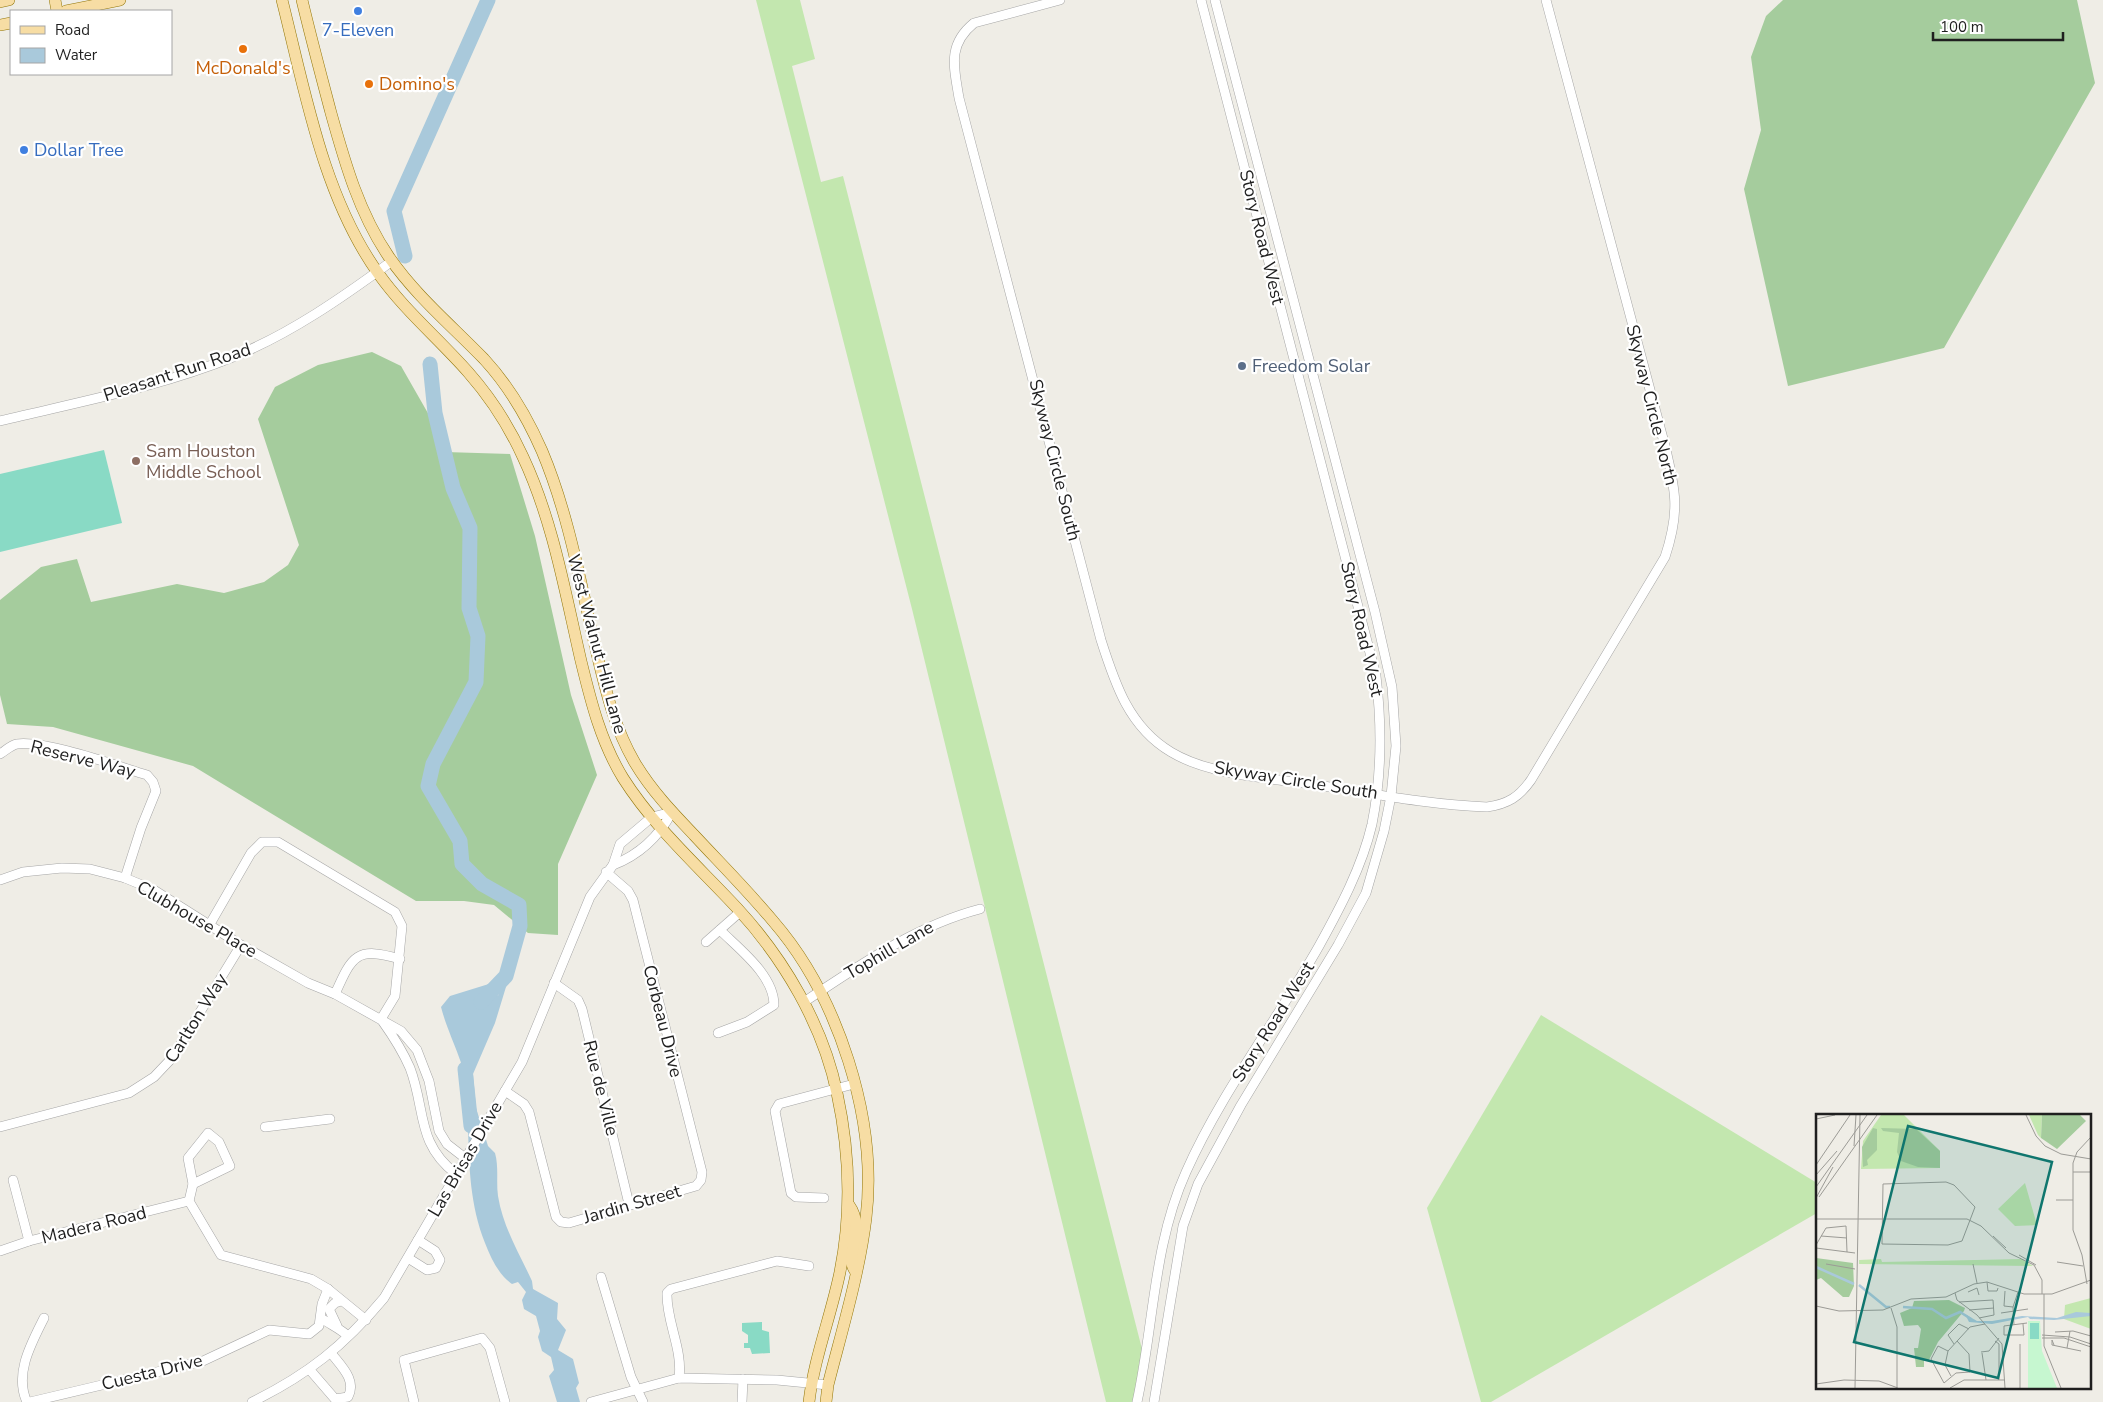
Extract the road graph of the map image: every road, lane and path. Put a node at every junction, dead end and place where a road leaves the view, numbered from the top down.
1 (9, 0) edge
2 (120, 0) edge
3 (282, 0) edge
4 (302, 0) edge
5 (1060, 0) edge
6 (1201, 0) edge
7 (1215, 0) edge
8 (1546, 0) edge
9 (0, 2) edge
10 (71, 10) edge
11 (332, 114) junction
12 (314, 120) junction
13 (392, 261) junction
14 (377, 272) junction
15 (470, 346) junction
16 (455, 358) junction
17 (486, 361) junction
18 (470, 374) junction
19 (0, 421) edge
20 (1346, 501) junction
21 (1334, 511) junction
22 (1370, 592) junction
23 (1356, 596) junction
24 (0, 754) edge
25 (1376, 794) junction
26 (1391, 796) junction
27 (672, 812) junction
28 (652, 817) junction
29 (662, 830) junction
30 (613, 864) junction
31 (606, 872) junction
32 (125, 878) junction
33 (0, 880) edge
34 (980, 909) dead end
35 (740, 912) junction
36 (210, 924) junction
37 (720, 930) junction
38 (706, 942) dead end
39 (241, 944) junction
40 (400, 959) junction
41 (554, 983) junction
42 (820, 991) junction
43 (336, 994) junction
44 (804, 1002) junction
45 (382, 1019) junction
46 (718, 1033) dead end
47 (854, 1084) junction
48 (836, 1089) junction
49 (505, 1092) junction
50 (330, 1119) dead end
51 (0, 1127) edge
52 (265, 1127) dead end
53 (466, 1158) junction
54 (456, 1174) junction
55 (13, 1180) dead end
56 (701, 1180) joint
57 (193, 1184) junction
58 (824, 1198) dead end
59 (189, 1200) junction
60 (629, 1204) junction
61 (849, 1205) junction
62 (418, 1240) junction
63 (29, 1241) junction
64 (0, 1251) edge
65 (408, 1258) junction
66 (809, 1266) dead end
67 (857, 1273) junction
68 (601, 1277) dead end
69 (328, 1290) junction
70 (341, 1301) junction
71 (44, 1318) dead end
72 (321, 1318) junction
73 (366, 1320) junction
74 (337, 1326) junction
75 (348, 1336) junction
76 (331, 1353) junction
77 (310, 1370) junction
78 (680, 1378) junction
79 (743, 1379) junction
80 (811, 1382) junction
81 (828, 1385) junction
82 (637, 1388) junction
83 (28, 1402) edge
84 (252, 1402) edge
85 (414, 1402) edge
86 (505, 1402) edge
87 (591, 1402) edge
88 (643, 1402) edge
89 (742, 1402) edge
90 (810, 1402) edge
91 (826, 1402) edge
92 (1139, 1402) edge
93 (1154, 1402) edge

1 - 9 main road
2 - 10 main road
3 - 12 main road, West Walnut Hill Lane
4 - 11 main road, West Walnut Hill Lane
5 - 25 street, Skyway Circle South
6 - 21 street, Story Road West
7 - 20 street, Story Road West
8 - 26 street, Skyway Circle North
11 - 12 main road
11 - 13 main road, West Walnut Hill Lane
12 - 14 main road, West Walnut Hill Lane
13 - 14 street, Pleasant Run Road
13 - 15 main road, West Walnut Hill Lane
14 - 16 main road, West Walnut Hill Lane
14 - 19 street, Pleasant Run Road
15 - 16 main road
15 - 17 main road, West Walnut Hill Lane
16 - 18 main road, West Walnut Hill Lane
17 - 18 main road
17 - 27 main road, West Walnut Hill Lane
18 - 28 main road, West Walnut Hill Lane
20 - 21 street
20 - 22 street, Story Road West
21 - 23 street, Story Road West
22 - 23 street
22 - 26 street, Story Road West
23 - 25 street, Story Road West
24 - 32 street, Reserve Way
25 - 26 street, Skyway Circle South
25 - 92 street, Story Road West
26 - 93 street, Story Road West
27 - 28 street, Las Brisas Drive
27 - 29 street, Las Brisas Drive
27 - 42 main road, West Walnut Hill Lane
28 - 29 main road, West Walnut Hill Lane
28 - 30 street, Las Brisas Drive
29 - 30 street, Las Brisas Drive
29 - 35 main road, West Walnut Hill Lane
30 - 31 street, Las Brisas Drive
31 - 41 street, Las Brisas Drive
31 - 56 street, Corbeau Drive
32 - 33 street, Clubhouse Place
32 - 36 street, Clubhouse Place
34 - 42 street, Tophill Lane
35 - 37 street
35 - 44 main road, West Walnut Hill Lane
36 - 39 street, Clubhouse Place
36 - 40 street
37 - 38 street
37 - 46 street
39 - 43 street, Clubhouse Place
39 - 51 street, Carlton Way
40 - 43 street
40 - 45 street
41 - 49 street, Las Brisas Drive
41 - 60 street, Rue de Ville
42 - 44 street, Tophill Lane
42 - 47 main road, West Walnut Hill Lane
43 - 45 street, Clubhouse Place
44 - 48 main road, West Walnut Hill Lane
45 - 53 street, Clubhouse Place
45 - 54 street, Clubhouse Place
47 - 48 street
47 - 67 main road, West Walnut Hill Lane
48 - 58 street
48 - 61 main road, West Walnut Hill Lane
49 - 53 street, Las Brisas Drive
49 - 60 street, Jardin Street
50 - 52 street
53 - 54 street, Las Brisas Drive
54 - 62 street, Las Brisas Drive
55 - 63 street
56 - 60 street, Jardin Street
57 - 57 street
57 - 59 street
59 - 63 street, Madera Road
59 - 69 street
61 - 67 main road
61 - 80 main road, West Walnut Hill Lane
62 - 65 street, Las Brisas Drive
62 - 65 street
63 - 64 street, Madera Road
65 - 73 street, Las Brisas Drive
66 - 78 street
67 - 81 main road, West Walnut Hill Lane
68 - 82 street
69 - 70 street
69 - 72 street
70 - 73 street
70 - 74 street
71 - 83 street, Cuesta Drive
72 - 74 street
72 - 83 street, Cuesta Drive
73 - 75 street, Las Brisas Drive
74 - 75 street
75 - 76 street, Las Brisas Drive
76 - 77 street, Las Brisas Drive
76 - 77 street
77 - 84 street, Las Brisas Drive
78 - 79 street
78 - 82 street
79 - 80 street
79 - 89 street
80 - 81 street
80 - 90 main road, West Walnut Hill Lane
81 - 91 main road, West Walnut Hill Lane
82 - 87 street
82 - 88 street
85 - 86 street

